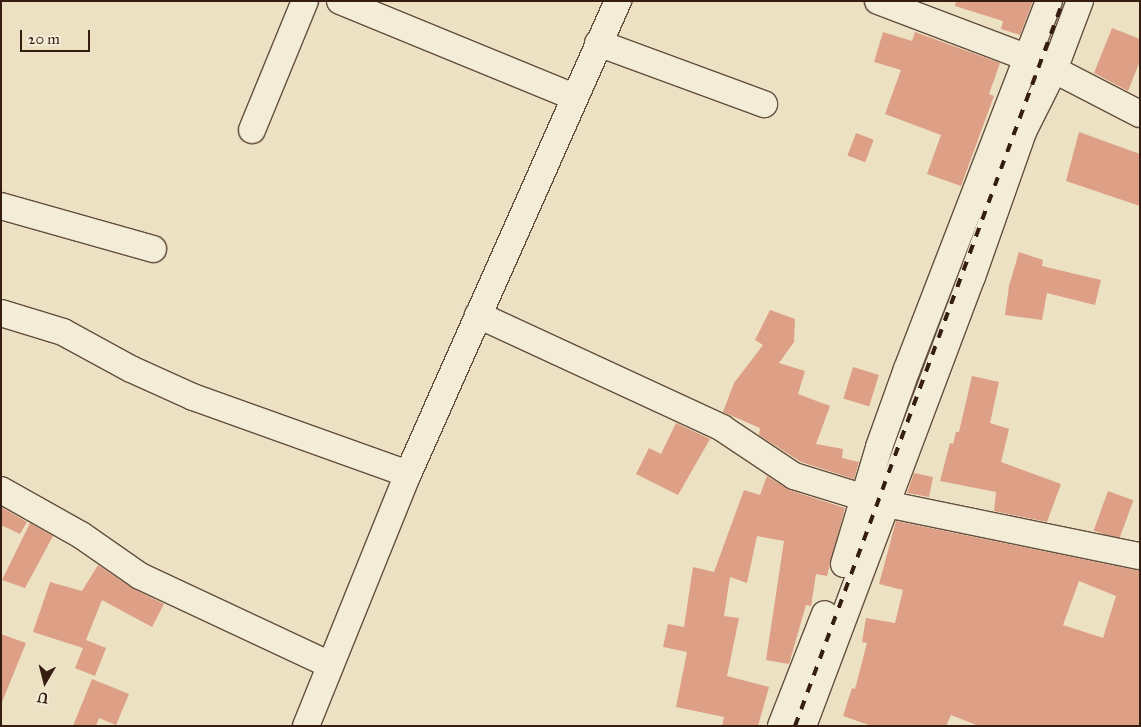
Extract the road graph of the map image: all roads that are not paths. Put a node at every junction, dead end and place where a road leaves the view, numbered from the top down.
1 (305, 1) edge
2 (340, 1) edge
3 (618, 1) edge
4 (878, 1) edge
5 (1049, 1) edge
6 (1080, 1) edge
7 (598, 43) junction
8 (1025, 58) junction
9 (1054, 70) junction
10 (574, 96) junction
11 (764, 104) dead end
12 (1140, 114) edge
13 (252, 130) dead end
14 (1, 206) edge
15 (153, 249) dead end
16 (1, 313) edge
17 (478, 315) junction
18 (408, 474) junction
19 (1, 490) edge
20 (876, 501) junction
21 (1140, 556) edge
22 (330, 665) junction
23 (306, 726) edge
24 (781, 726) edge
25 (803, 726) edge

1 - 13 street
2 - 10 street
3 - 7 street
4 - 8 street
5 - 8 street
6 - 9 street
7 - 10 street
7 - 11 street
8 - 9 street
8 - 20 street
9 - 12 street
9 - 20 street
10 - 17 street
14 - 15 street
16 - 18 street
17 - 18 street
17 - 20 street
18 - 22 street
19 - 22 street
20 - 21 street
20 - 24 street
20 - 25 street
22 - 23 street

